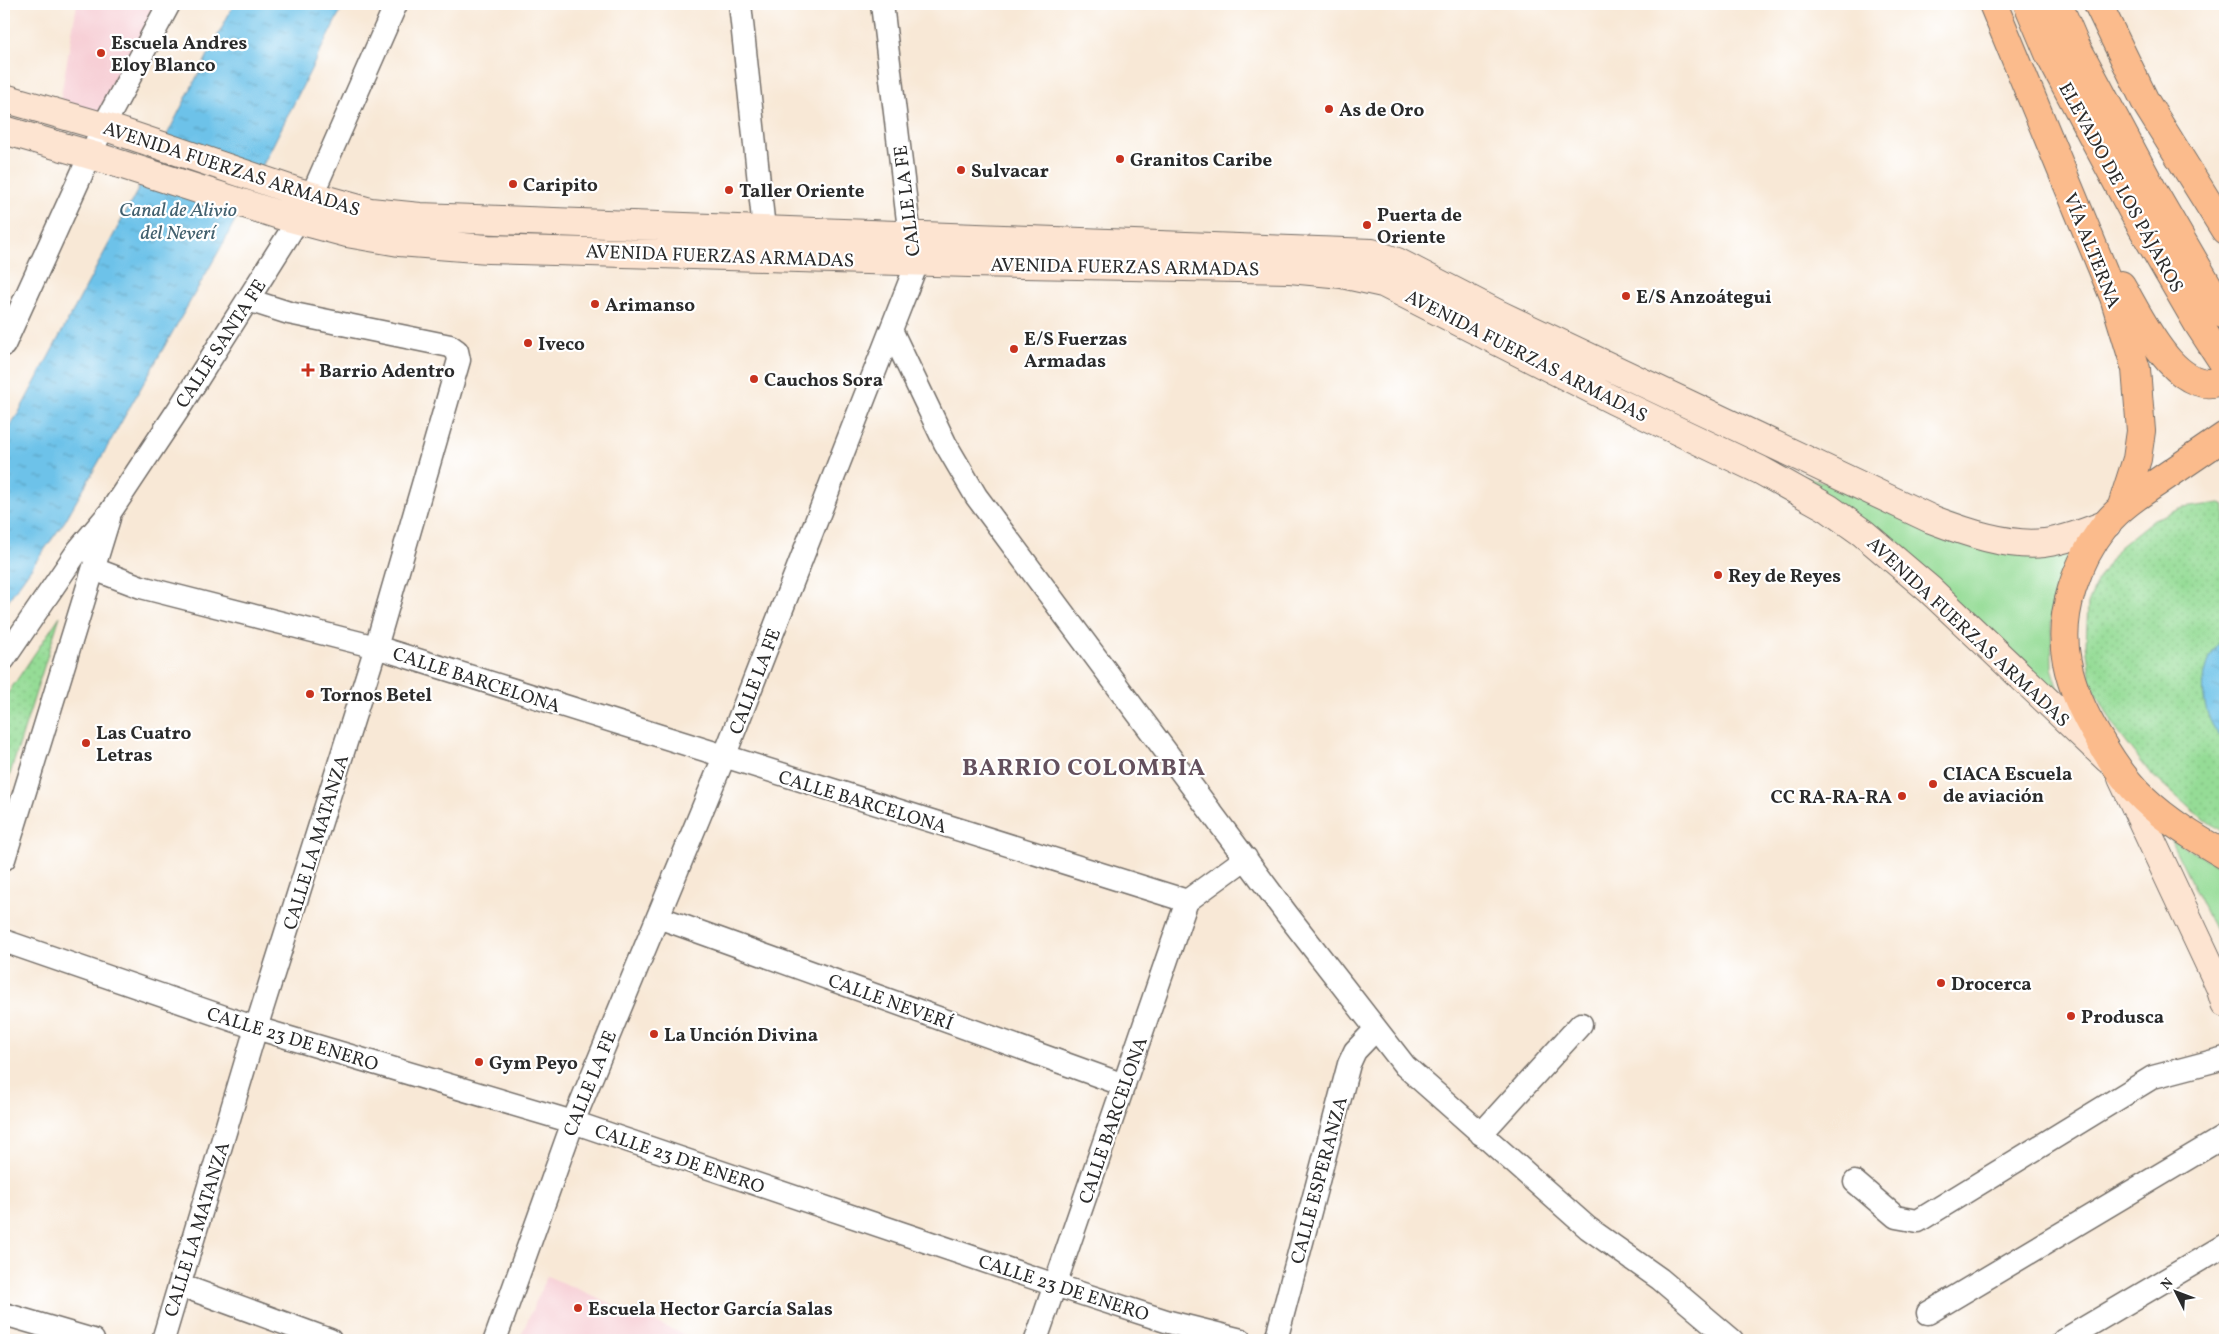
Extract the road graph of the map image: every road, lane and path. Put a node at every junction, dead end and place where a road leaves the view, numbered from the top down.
1 (169, 4) edge
2 (396, 4) edge
3 (740, 4) edge
4 (882, 4) edge
5 (1993, 4) edge
6 (2028, 4) edge
7 (2058, 4) edge
8 (2098, 4) edge
9 (4, 98) edge
10 (107, 128) junction
11 (4, 130) edge
12 (95, 156) junction
13 (305, 194) junction
14 (287, 217) junction
15 (2082, 219) junction
16 (764, 230) junction
17 (2225, 230) edge
18 (912, 247) junction
19 (248, 300) junction
20 (2223, 311) edge
21 (891, 330) junction
22 (4, 345) edge
23 (2225, 365) edge
24 (2225, 379) edge
25 (2225, 436) edge
26 (111, 511) junction
27 (2114, 515) junction
28 (94, 569) junction
29 (376, 647) junction
30 (4, 659) edge
31 (724, 757) junction
32 (2116, 768) junction
33 (2225, 855) edge
34 (1246, 858) junction
35 (4, 859) edge
36 (1187, 901) junction
37 (658, 917) junction
38 (4, 941) edge
39 (2225, 1003) edge
40 (1581, 1024) dead end
41 (256, 1028) junction
42 (1376, 1029) junction
43 (2225, 1058) edge
44 (1124, 1084) junction
45 (573, 1122) junction
46 (1481, 1134) junction
47 (2225, 1136) edge
48 (1854, 1182) dead end
49 (2225, 1244) edge
50 (180, 1284) junction
51 (1055, 1285) junction
52 (1928, 1313) dead end
53 (4, 1314) edge
54 (92, 1340) edge
55 (163, 1340) edge
56 (330, 1340) edge
57 (495, 1340) edge
58 (1036, 1340) edge
59 (1241, 1340) edge
60 (1276, 1340) edge
61 (1732, 1340) edge
62 (2064, 1340) edge

1 - 10 street
2 - 13 street, CALLE SANTA FE
3 - 16 street
4 - 18 street, CALLE LA FE
5 - 15 highway, VÍA ALTERNA
6 - 23 highway, ELEVADO DE LOS PÁJAROS
7 - 20 highway, ELEVADO DE LOS PÁJAROS
8 - 17 highway
9 - 10 street, AVENIDA FUERZAS ARMADAS
10 - 12 street
10 - 13 street, AVENIDA FUERZAS ARMADAS
11 - 12 street, AVENIDA FUERZAS ARMADAS
12 - 14 street, AVENIDA FUERZAS ARMADAS
12 - 22 street
13 - 14 street, CALLE SANTA FE
13 - 16 street, AVENIDA FUERZAS ARMADAS
14 - 18 street, AVENIDA FUERZAS ARMADAS
14 - 19 street, CALLE SANTA FE
15 - 24 highway
15 - 27 highway, VÍA ALTERNA
16 - 18 street, AVENIDA FUERZAS ARMADAS
18 - 21 street, CALLE LA FE
18 - 27 street, AVENIDA FUERZAS ARMADAS
18 - 32 street, AVENIDA FUERZAS ARMADAS
19 - 26 street, CALLE SANTA FE
19 - 29 street, CALLE LA MATANZA
21 - 31 street, CALLE LA FE
21 - 34 street
25 - 27 highway
26 - 28 street
26 - 30 street, CALLE SANTA FE
27 - 32 highway
28 - 29 street, CALLE BARCELONA
28 - 35 street
29 - 31 street, CALLE BARCELONA
29 - 41 street, CALLE LA MATANZA
31 - 36 street, CALLE BARCELONA
31 - 37 street, CALLE LA FE
32 - 33 highway
32 - 39 street
34 - 36 street
34 - 42 street
36 - 44 street, CALLE BARCELONA
37 - 44 street, CALLE NEVERÍ
37 - 45 street, CALLE LA FE
38 - 41 street, CALLE 23 DE ENERO
40 - 46 street
41 - 45 street, CALLE 23 DE ENERO
41 - 50 street, CALLE LA MATANZA
42 - 46 street
42 - 60 street, CALLE ESPERANZA
43 - 48 street
44 - 51 street, CALLE BARCELONA
45 - 51 street, CALLE 23 DE ENERO
45 - 57 street, CALLE LA FE
46 - 61 street
47 - 52 street
49 - 62 street
50 - 55 street, CALLE LA MATANZA
50 - 56 street
51 - 58 street, CALLE BARCELONA
51 - 59 street, CALLE 23 DE ENERO
53 - 54 street

